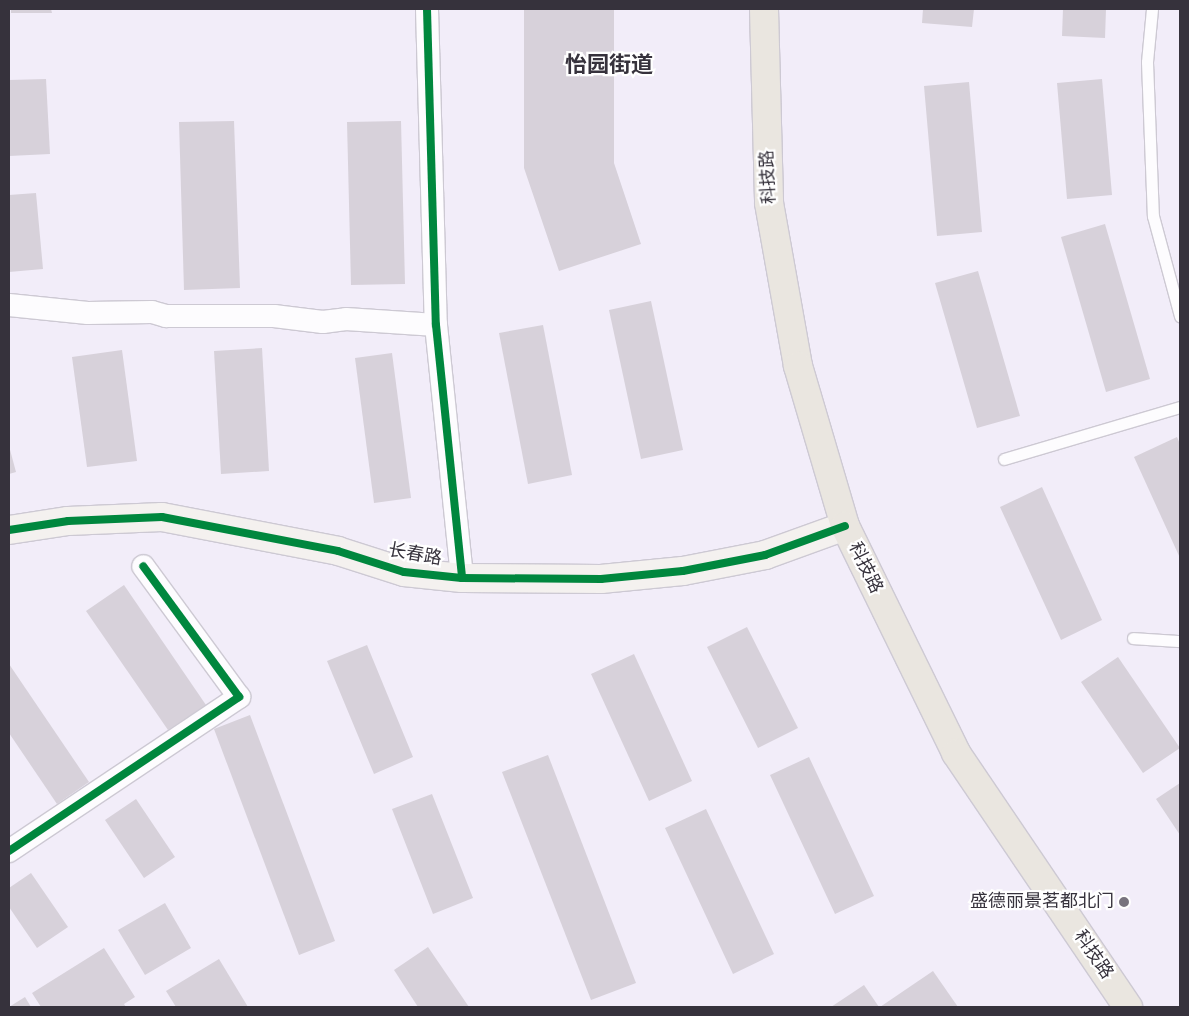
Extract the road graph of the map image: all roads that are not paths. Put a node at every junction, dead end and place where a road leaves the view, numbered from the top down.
1 (427, 9) edge
2 (764, 9) edge
3 (1152, 9) edge
4 (9, 306) edge
5 (1180, 316) edge
6 (436, 325) junction
7 (1180, 407) edge
8 (1004, 460) dead end
9 (845, 526) junction
10 (9, 530) edge
11 (143, 566) dead end
12 (462, 578) junction
13 (1133, 638) dead end
14 (1180, 641) edge
15 (9, 851) edge
16 (1128, 1007) edge

1 - 6 street
2 - 9 main road, 科技路
3 - 5 lane
4 - 6 street
6 - 12 street
7 - 8 lane
9 - 12 street, 长春路
9 - 16 main road, 科技路
10 - 12 street, 长春路
11 - 15 street
13 - 14 lane

